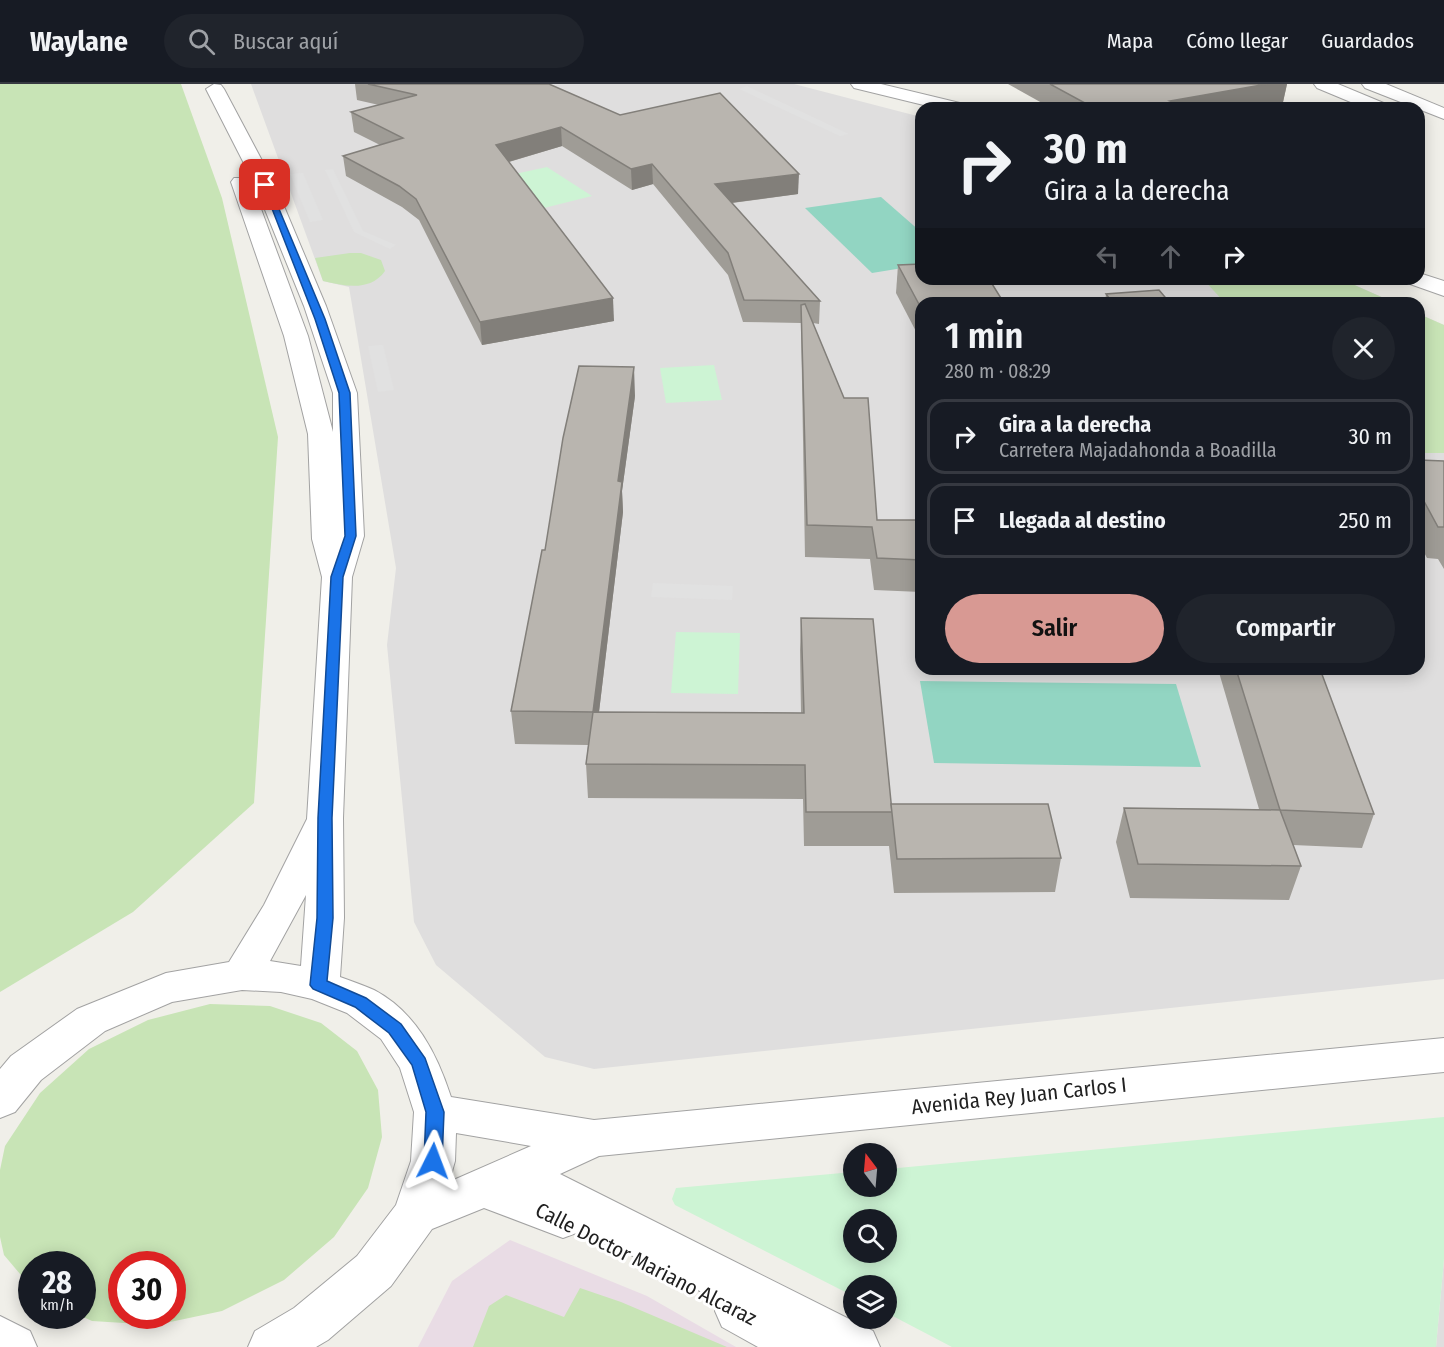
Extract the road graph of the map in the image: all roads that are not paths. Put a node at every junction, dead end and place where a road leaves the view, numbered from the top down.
1 (860, 84) edge
2 (1323, 84) edge
3 (1371, 84) edge
4 (214, 86) edge
5 (934, 102) edge
6 (1366, 102) edge
7 (1415, 102) edge
8 (1425, 106) edge
9 (1444, 114) edge
10 (237, 169) junction
11 (1425, 282) edge
12 (1444, 289) edge
13 (315, 306) junction
14 (321, 434) junction
15 (337, 577) junction
16 (325, 818) junction
17 (242, 975) junction
18 (319, 985) junction
19 (1444, 1055) edge
20 (0, 1100) edge
21 (435, 1112) junction
22 (594, 1138) junction
23 (500, 1180) junction
24 (416, 1215) junction
25 (0, 1339) edge
26 (297, 1339) edge
27 (13, 1347) edge
28 (804, 1347) edge
29 (856, 1347) edge

1 - 5 street
2 - 6 street
3 - 7 street
4 - 10 street
4 - 13 street
8 - 9 street
10 - 13 street
10 - 14 street
11 - 12 street
13 - 14 street
13 - 15 street
14 - 15 street
15 - 16 street
16 - 17 street
16 - 18 street
17 - 18 street
17 - 20 street
18 - 21 street
19 - 22 street, Avenida Rey Juan Carlos I
21 - 22 street, Avenida Rey Juan Carlos I
21 - 24 street
22 - 23 street, Avenida Rey Juan Carlos I
23 - 24 street, Avenida Rey Juan Carlos I
23 - 28 street, Calle Doctor Mariano Alcaraz
23 - 29 street
24 - 26 street
25 - 27 street

